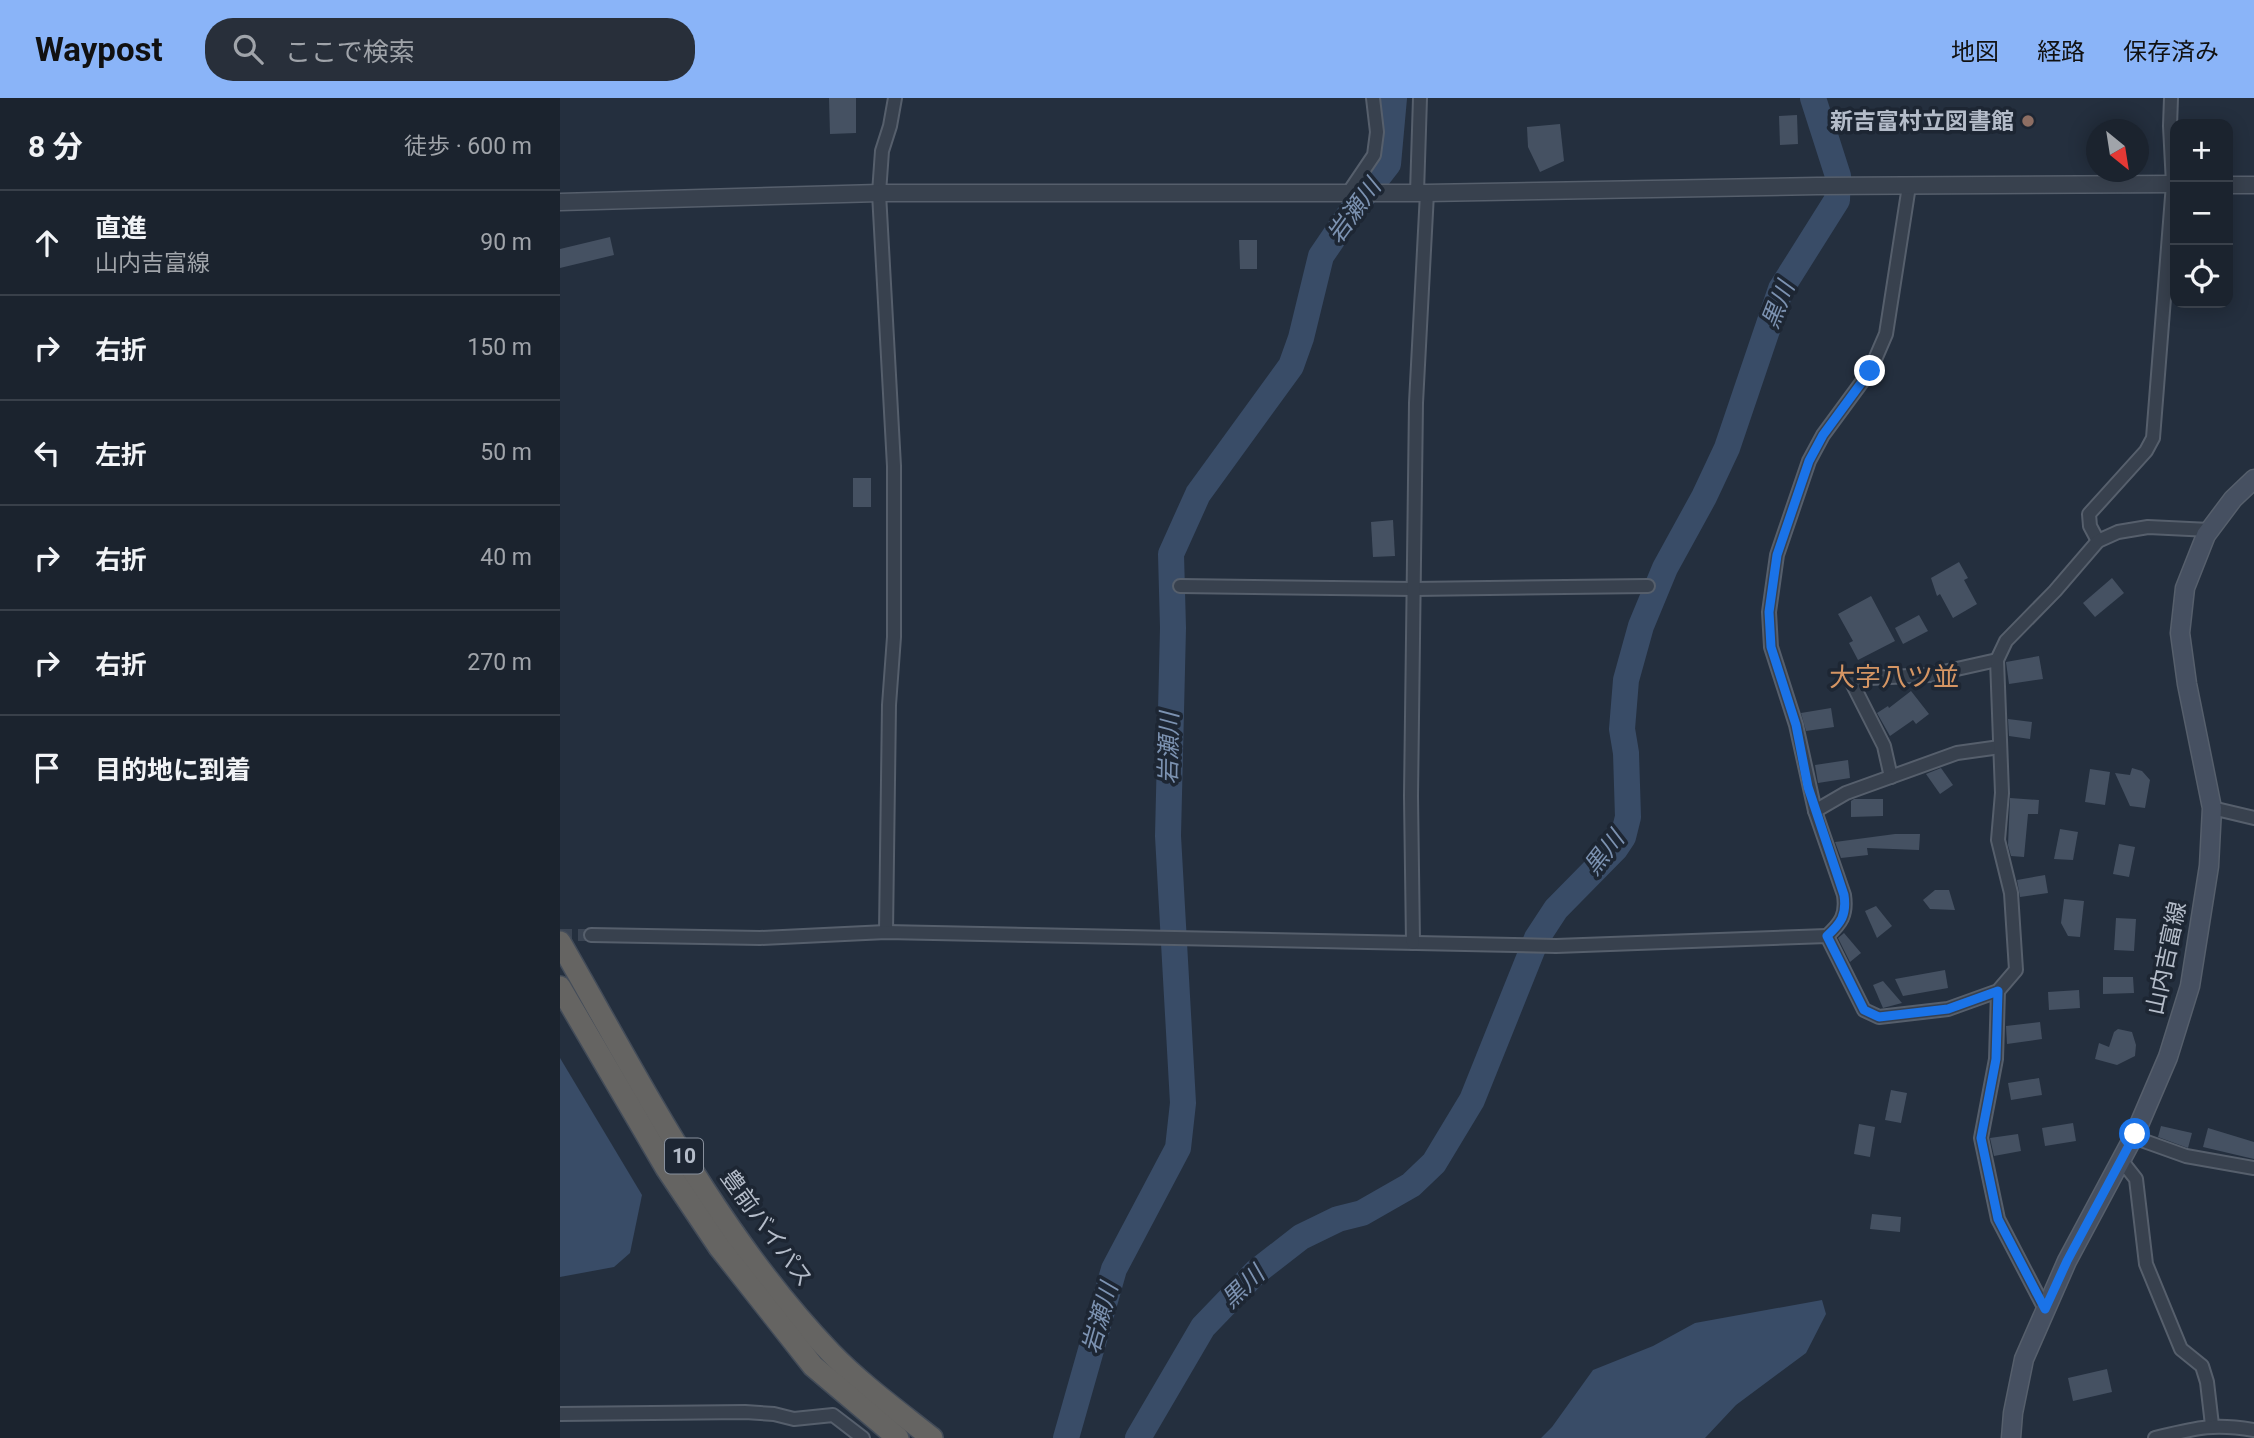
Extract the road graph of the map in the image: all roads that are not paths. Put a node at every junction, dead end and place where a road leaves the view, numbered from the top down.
1 (895, 98) edge
2 (1373, 98) edge
3 (1420, 98) edge
4 (2171, 98) edge
5 (2174, 182) edge
6 (2170, 184) edge
7 (2233, 185) edge
8 (2254, 185) edge
9 (1909, 186) junction
10 (1355, 192) junction
11 (879, 193) junction
12 (1422, 193) junction
13 (560, 202) edge
14 (2170, 232) edge
15 (2254, 479) edge
16 (2210, 530) junction
17 (2098, 541) junction
18 (1180, 586) dead end
19 (1648, 586) dead end
20 (1414, 589) junction
21 (1997, 660) junction
22 (2000, 747) junction
23 (1891, 777) junction
24 (2211, 808) junction
25 (1815, 811) junction
26 (2254, 818) edge
27 (886, 932) junction
28 (591, 935) tunnel mouth
29 (1827, 936) junction
30 (560, 942) edge
31 (1413, 943) junction
32 (560, 987) edge
33 (1998, 991) junction
34 (2133, 1137) junction
35 (2121, 1160) junction
36 (2254, 1168) edge
37 (2045, 1309) junction
38 (560, 1414) edge
39 (2212, 1425) junction
40 (2254, 1430) edge
41 (863, 1438) edge
42 (898, 1438) edge
43 (932, 1438) edge
44 (2011, 1438) edge
45 (2155, 1438) edge

1 - 11 street
2 - 10 street
3 - 12 street
4 - 5 street
6 - 9 street
7 - 8 street
9 - 12 street
9 - 25 street
10 - 11 street
10 - 12 street
11 - 13 street
11 - 27 street
12 - 20 street
14 - 17 street
15 - 16 main road, 山内吉富線
16 - 17 street
16 - 24 main road, 山内吉富線
17 - 21 street
18 - 20 street
19 - 20 street
20 - 31 street
21 - 22 street
21 - 23 street
22 - 23 street
22 - 33 street
23 - 25 street
24 - 26 street
24 - 34 main road, 山内吉富線
25 - 29 street
27 - 28 street
27 - 31 street
29 - 31 street
29 - 33 street
30 - 43 highway, 豊前バイパス / 10
32 - 42 highway, 豊前バイパス / 10
33 - 37 street
34 - 35 main road, 山内吉富線
34 - 36 street
35 - 37 main road, 山内吉富線
35 - 39 street
37 - 44 main road, 山内吉富線
38 - 41 street
39 - 40 street
39 - 45 street

